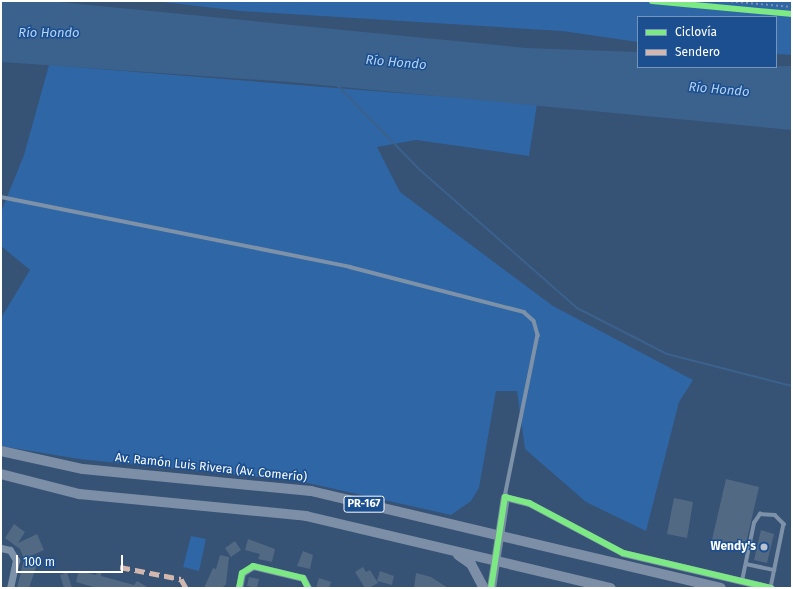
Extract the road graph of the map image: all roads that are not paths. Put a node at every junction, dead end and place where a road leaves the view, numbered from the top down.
1 (1, 197) edge
2 (1, 451) edge
3 (1, 474) edge
4 (505, 497) junction
5 (499, 536) junction
6 (1, 548) edge
7 (444, 549) junction
8 (496, 561) junction
9 (746, 564) junction
10 (774, 570) junction
11 (742, 581) junction
12 (10, 588) edge
13 (239, 588) edge
14 (308, 588) edge
15 (484, 588) edge
16 (490, 588) edge
17 (611, 588) edge
18 (721, 588) edge
19 (771, 588) edge

1 - 4 lane
2 - 5 main road, Av. Ramón Luis Rivera (Av. Comerío) / PR-167
3 - 7 main road, PR-167
4 - 5 street
4 - 11 street
5 - 8 street
5 - 18 main road, Av. Ramón Luis Rivera (Av. Comerío) / PR-167
6 - 12 street
7 - 8 main road, PR-167
7 - 15 main road
8 - 16 street
8 - 17 main road, PR-167
9 - 10 lane
9 - 10 lane
9 - 11 lane
10 - 19 lane
11 - 19 street
13 - 14 street

